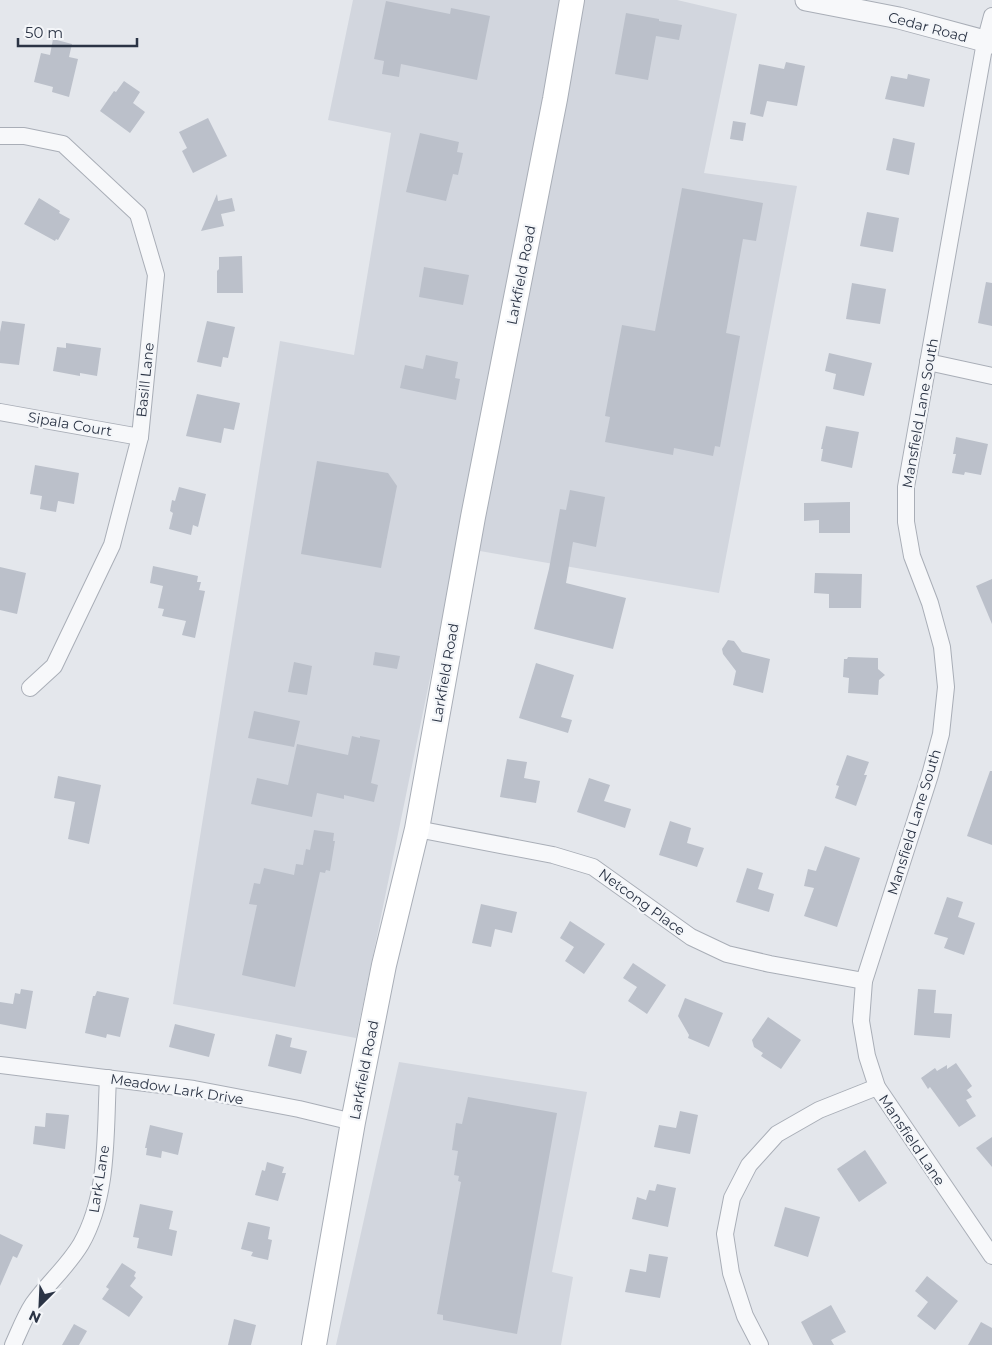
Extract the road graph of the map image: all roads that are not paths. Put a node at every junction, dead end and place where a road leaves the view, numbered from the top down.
1 (572, 0) edge
2 (806, 0) edge
3 (992, 16) edge
4 (989, 43) edge
5 (0, 136) edge
6 (928, 362) junction
7 (992, 376) edge
8 (0, 412) edge
9 (140, 437) junction
10 (30, 688) dead end
11 (417, 829) junction
12 (864, 981) junction
13 (0, 1065) edge
14 (108, 1078) junction
15 (877, 1087) junction
16 (353, 1122) junction
17 (992, 1256) edge
18 (13, 1345) edge
19 (314, 1345) edge
20 (760, 1345) edge

1 - 11 main road, Larkfield Road
2 - 4 street, Cedar Road
3 - 4 street, Mansfield Lane South
4 - 6 street, Mansfield Lane South
5 - 9 street, Basill Lane
6 - 7 street
6 - 12 street, Mansfield Lane South
8 - 9 street, Sipala Court
9 - 10 street, Basill Lane
11 - 12 street, Netcong Place
11 - 16 main road, Larkfield Road
12 - 15 street, Mansfield Lane
13 - 14 street, Meadow Lark Drive
14 - 16 street, Meadow Lark Drive
14 - 18 street, Lark Lane
15 - 17 street, Mansfield Lane
15 - 20 street
16 - 19 main road, Larkfield Road

